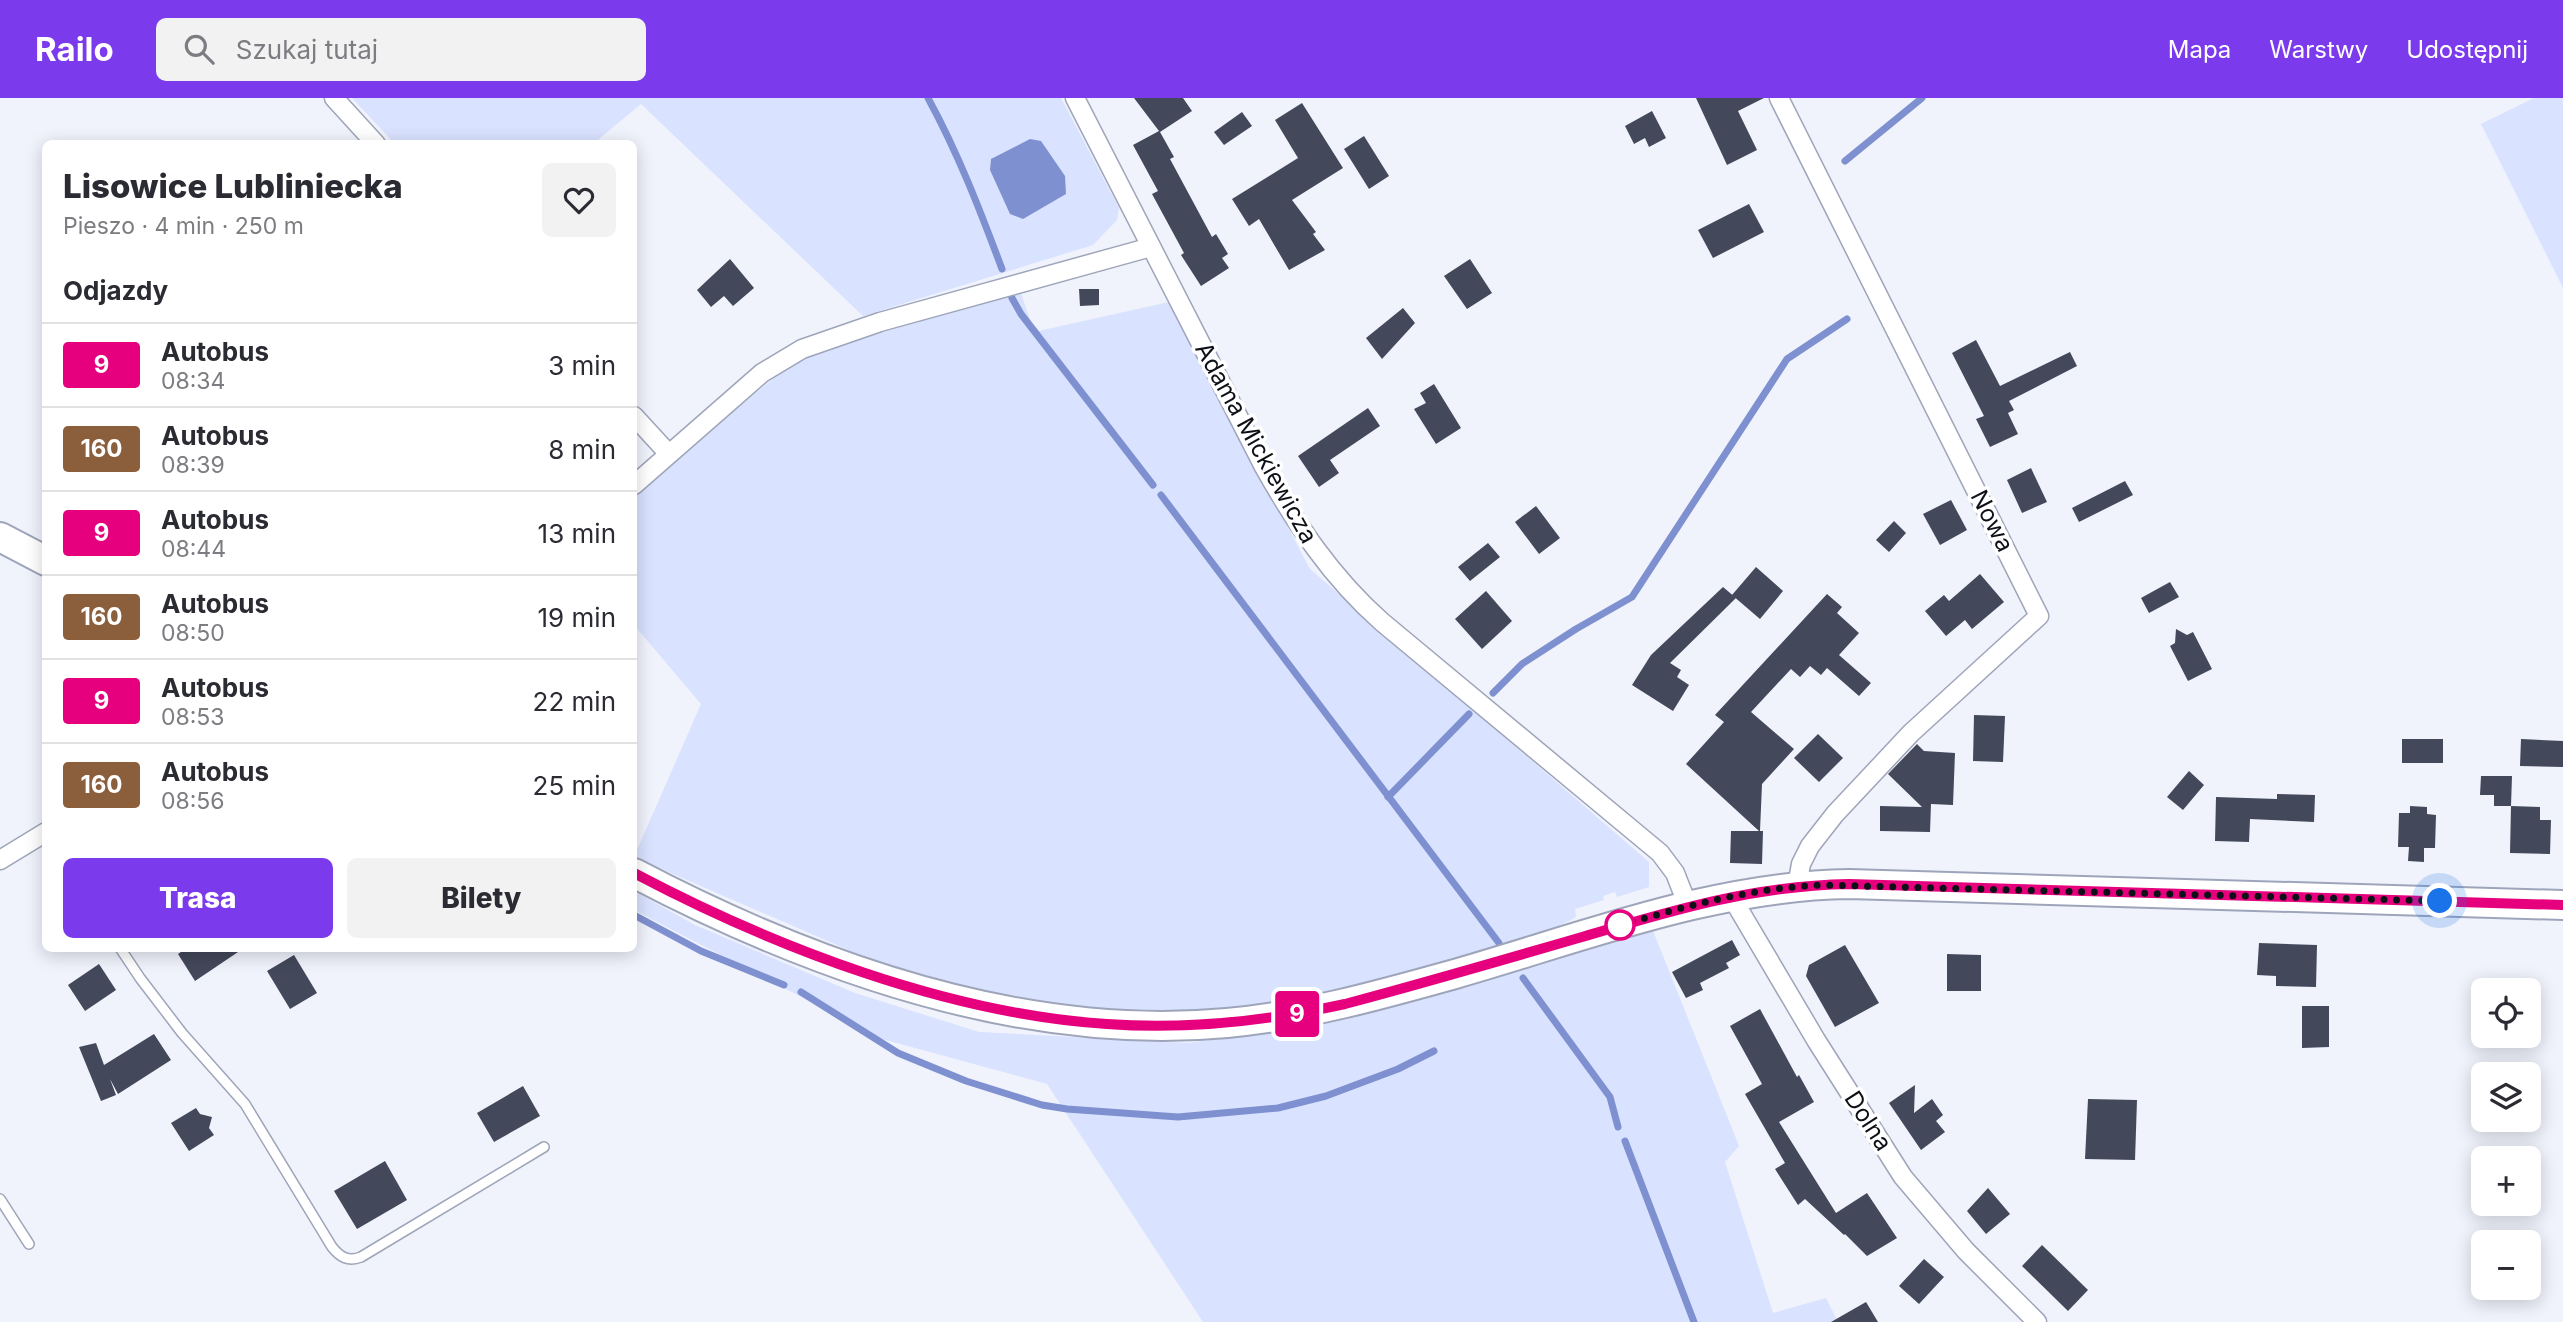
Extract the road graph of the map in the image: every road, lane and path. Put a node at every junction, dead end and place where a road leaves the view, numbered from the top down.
1 (334, 98) edge
2 (1075, 98) edge
3 (1779, 98) edge
4 (372, 140) edge
5 (1151, 247) junction
6 (637, 419) edge
7 (668, 453) junction
8 (637, 482) edge
9 (0, 537) edge
10 (42, 559) edge
11 (42, 835) edge
12 (0, 860) edge
13 (637, 874) edge
14 (1797, 886) junction
15 (1731, 896) junction
16 (2563, 905) edge
17 (1688, 906) junction
18 (123, 952) edge
19 (544, 1147) dead end
20 (0, 1199) edge
21 (29, 1244) dead end
22 (2037, 1322) edge

1 - 4 street
2 - 5 street, Adama Mickiewicza
3 - 14 street, Nowa
5 - 7 street
5 - 17 street, Adama Mickiewicza
6 - 7 street
7 - 8 street
9 - 10 main road
11 - 12 street
13 - 17 main road
14 - 15 main road
14 - 16 main road
15 - 17 main road
15 - 22 street, Dolna
18 - 19 lane
20 - 21 lane

